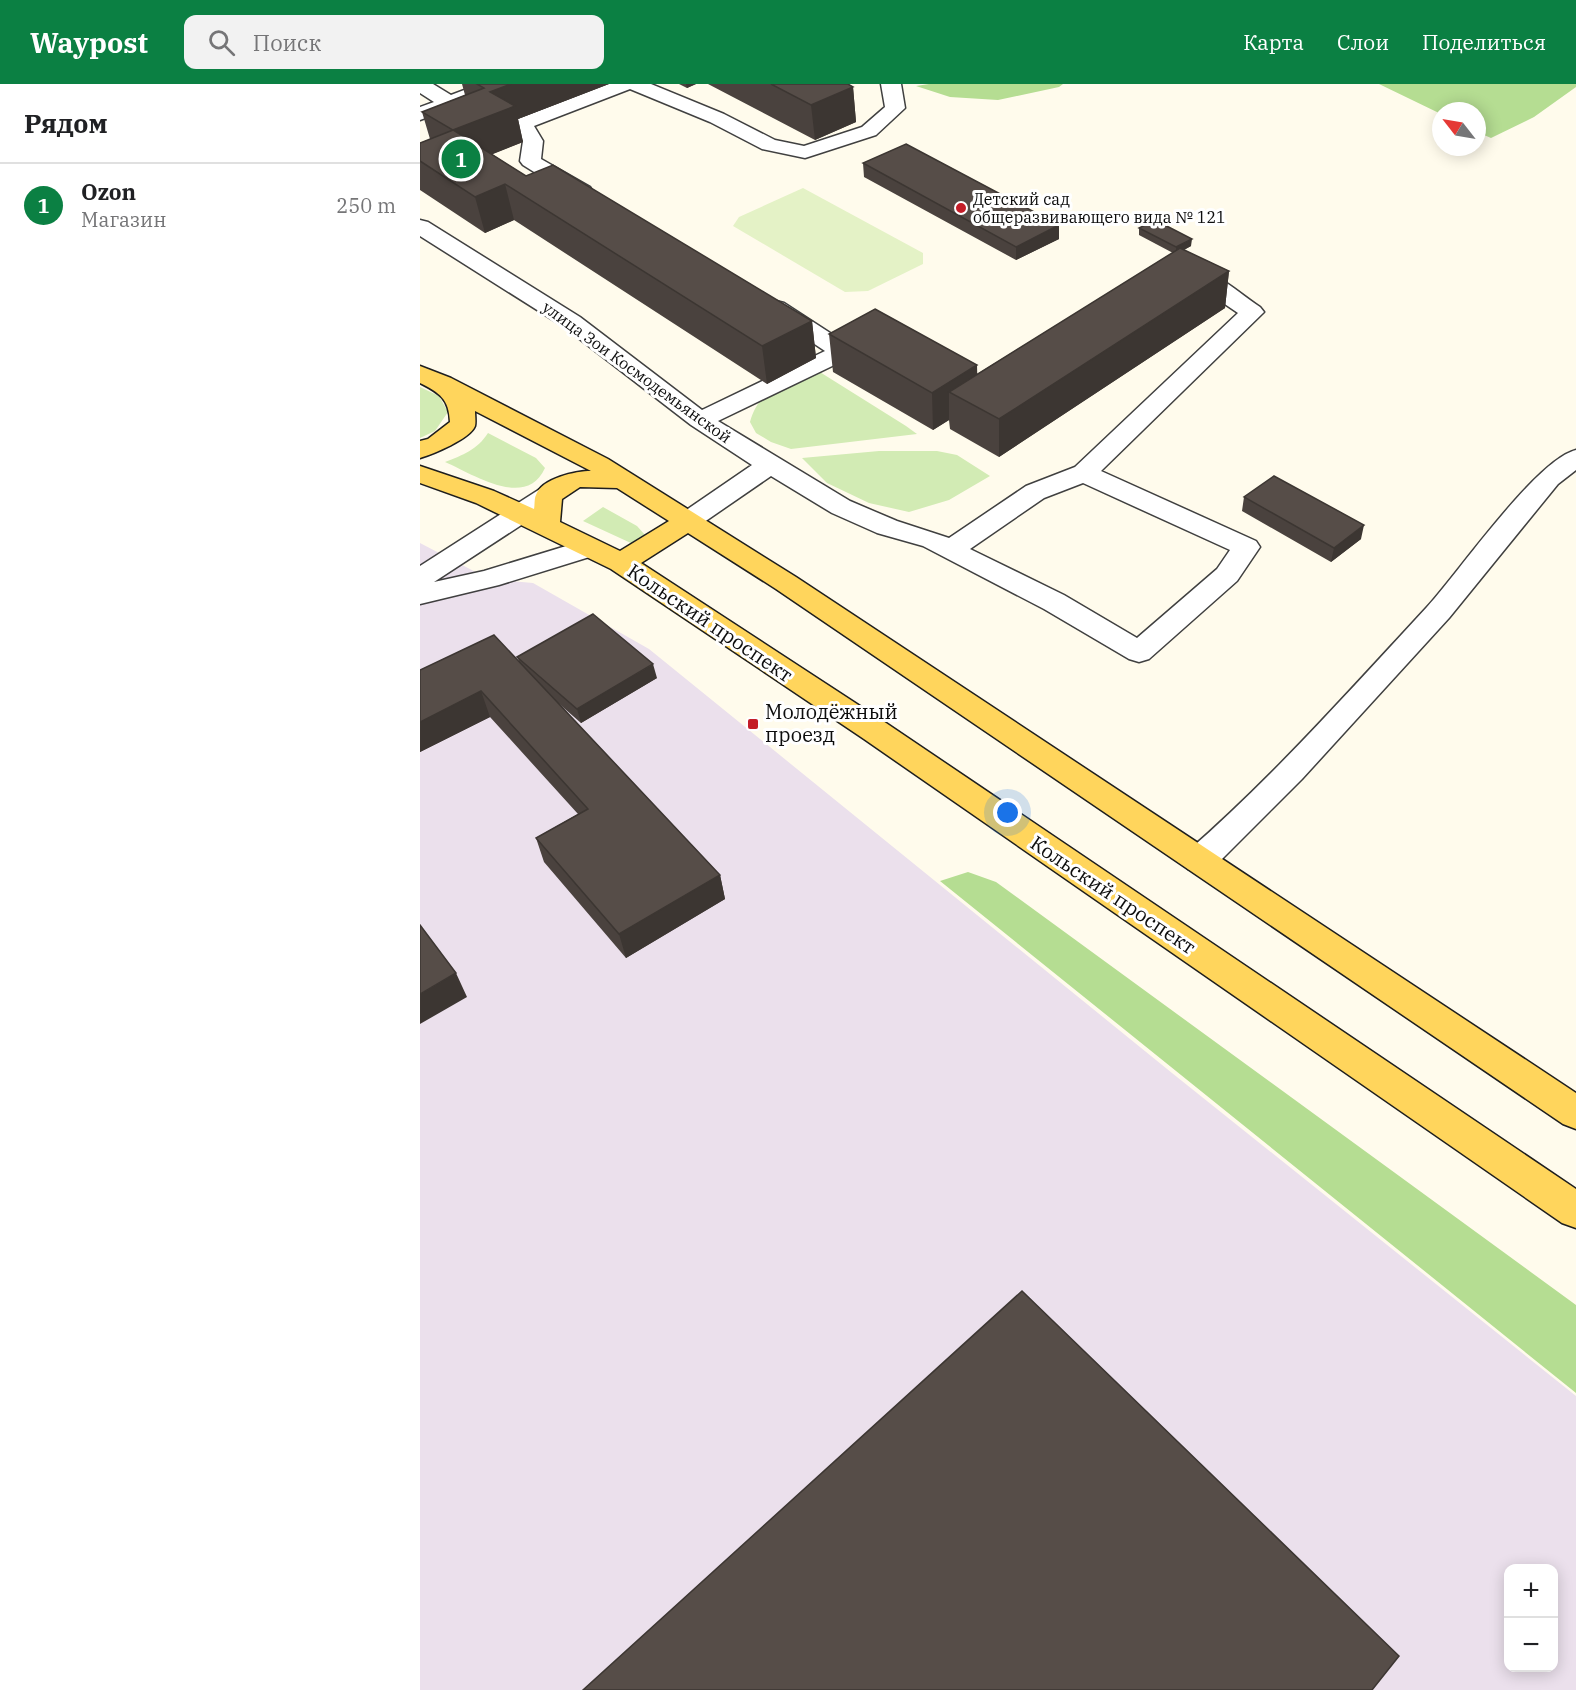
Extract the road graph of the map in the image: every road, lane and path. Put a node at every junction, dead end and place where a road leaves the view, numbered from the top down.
1 (420, 84) edge
2 (498, 84) edge
3 (626, 84) edge
4 (634, 84) edge
5 (891, 84) edge
6 (449, 103) junction
7 (420, 114) edge
8 (598, 202) edge
9 (420, 227) edge
10 (1164, 264) edge
11 (757, 297) edge
12 (896, 346) edge
13 (842, 352) junction
14 (431, 378) edge
15 (700, 420) junction
16 (420, 450) edge
17 (1576, 458) edge
18 (599, 465) junction
19 (770, 465) junction
20 (1084, 473) junction
21 (420, 474) edge
22 (575, 479) junction
23 (622, 480) junction
24 (549, 495) junction
25 (522, 514) junction
26 (688, 521) junction
27 (546, 526) junction
28 (589, 548) junction
29 (950, 550) junction
30 (621, 563) junction
31 (420, 579) edge
32 (420, 595) edge
33 (1200, 860) junction
34 (1576, 1113) edge
35 (1576, 1211) edge

1 - 6 street
2 - 6 street
3 - 8 street
4 - 5 street
6 - 7 street
9 - 15 street, улица Зои Космодемьянской
10 - 20 street
11 - 13 street
12 - 13 street
13 - 15 street
14 - 16 main road
14 - 18 main road
15 - 19 street, улица Зои Космодемьянской
17 - 33 street
18 - 22 street
18 - 23 main road
19 - 26 street
19 - 29 street, улица Зои Космодемьянской
20 - 29 street
20 - 29 street, улица Зои Космодемьянской
21 - 25 main road, Кольский проспект
22 - 23 main road
22 - 24 main road
23 - 26 main road
24 - 25 street
24 - 27 main road
25 - 27 main road, Кольский проспект
25 - 31 street
26 - 30 main road
26 - 33 main road
27 - 28 main road, Кольский проспект
28 - 30 main road, Кольский проспект
28 - 32 street
30 - 35 main road, Кольский проспект
33 - 34 main road

